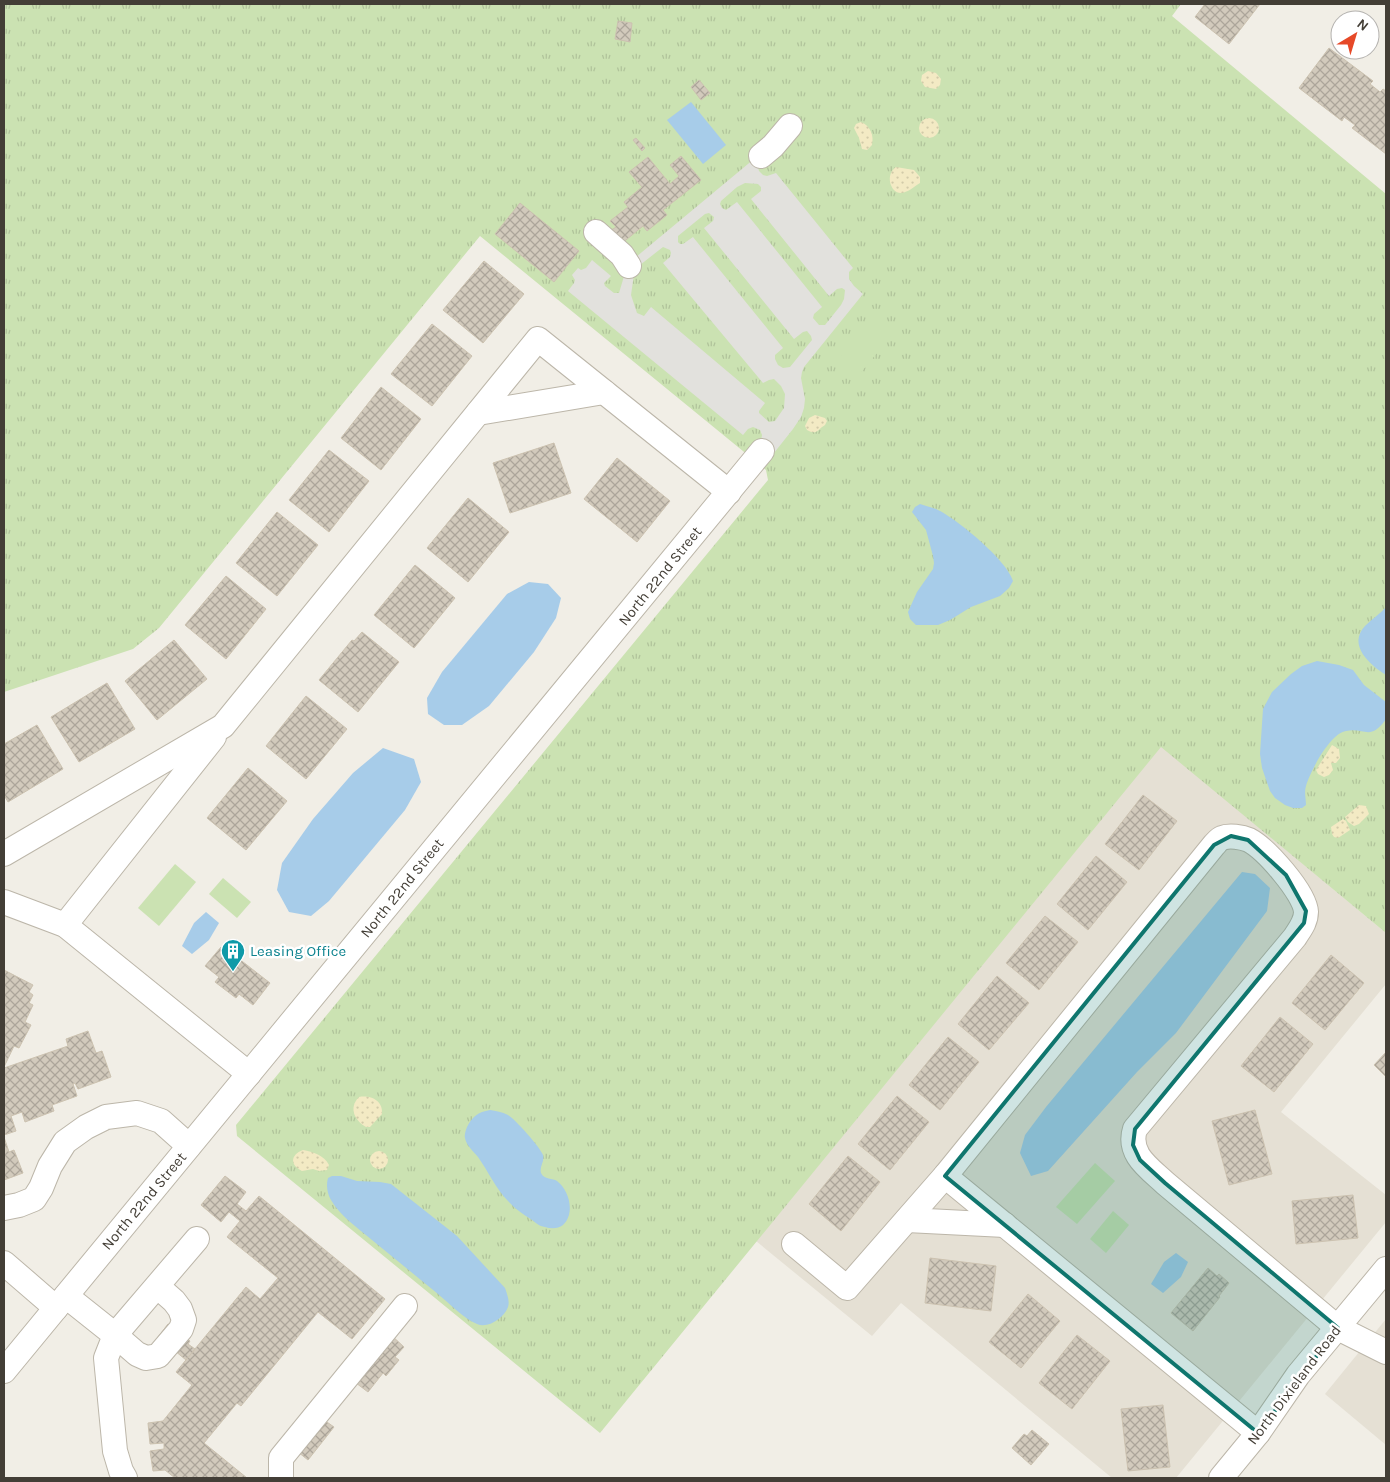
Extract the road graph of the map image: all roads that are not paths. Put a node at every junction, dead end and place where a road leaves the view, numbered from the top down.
1 (790, 126) dead end
2 (761, 156) dead end
3 (596, 232) dead end
4 (629, 266) dead end
5 (604, 392) junction
6 (478, 413) junction
7 (762, 451) dead end
8 (729, 492) junction
9 (223, 726) junction
10 (4, 854) edge
11 (4, 902) edge
12 (65, 925) junction
13 (248, 1074) junction
14 (190, 1146) junction
15 (946, 1176) junction
16 (4, 1208) edge
17 (907, 1220) junction
18 (1005, 1225) junction
19 (197, 1239) dead end
20 (794, 1244) dead end
21 (4, 1263) edge
22 (1386, 1269) edge
23 (158, 1286) junction
24 (61, 1302) junction
25 (405, 1306) dead end
26 (1338, 1328) junction
27 (115, 1335) junction
28 (1386, 1352) edge
29 (4, 1371) edge
30 (1258, 1434) junction
31 (125, 1478) edge
32 (281, 1478) edge
33 (1221, 1478) edge

1 - 2 street
3 - 4 street
5 - 6 street
5 - 6 street
5 - 8 street
6 - 9 street
7 - 8 street, North 22nd Street
8 - 13 street, North 22nd Street
9 - 10 street
9 - 12 street
11 - 12 street
12 - 13 street
13 - 14 street, North 22nd Street
14 - 16 street
14 - 24 street, North 22nd Street
15 - 17 street
15 - 18 street
15 - 26 street
17 - 18 street
17 - 20 street
18 - 30 street
19 - 23 street
21 - 24 street
22 - 26 street, North Dixieland Road
23 - 27 street
23 - 27 street
24 - 27 street
24 - 29 street, North 22nd Street
25 - 32 street
26 - 28 street
26 - 30 street, North Dixieland Road
27 - 31 street
30 - 33 street, North Dixieland Road

